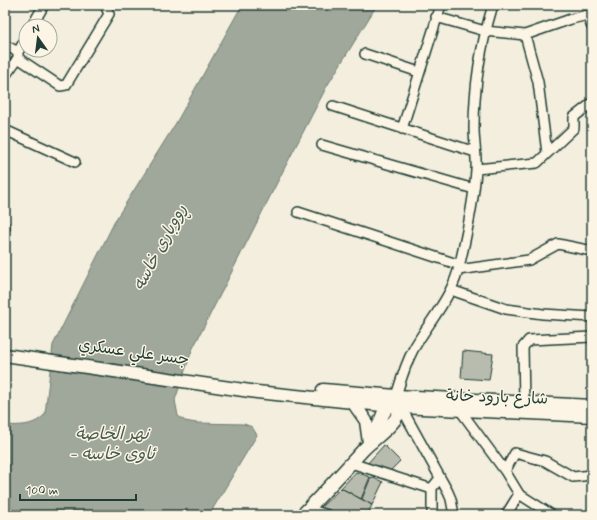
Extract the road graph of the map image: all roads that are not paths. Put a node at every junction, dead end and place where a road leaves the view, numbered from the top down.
1 (44, 5) edge
2 (105, 5) edge
3 (440, 5) edge
4 (493, 5) edge
5 (590, 15) edge
6 (436, 17) junction
7 (37, 18) edge
8 (592, 27) edge
9 (485, 31) junction
10 (525, 35) junction
11 (5, 45) edge
12 (365, 54) dead end
13 (18, 55) joint
14 (22, 58) edge
15 (419, 72) junction
16 (5, 76) edge
17 (592, 103) edge
18 (333, 106) dead end
19 (402, 129) junction
20 (5, 130) edge
21 (322, 145) dead end
22 (475, 152) junction
23 (547, 154) junction
24 (75, 162) dead end
25 (476, 168) junction
26 (474, 189) junction
27 (298, 212) dead end
28 (592, 251) edge
29 (459, 267) junction
30 (451, 290) junction
31 (592, 317) edge
32 (592, 337) edge
33 (5, 348) edge
34 (5, 355) edge
35 (257, 388) junction
36 (438, 397) junction
37 (352, 401) junction
38 (524, 402) junction
39 (395, 403) junction
40 (592, 406) edge
41 (437, 410) junction
42 (460, 410) junction
43 (592, 416) edge
44 (370, 443) junction
45 (351, 463) junction
46 (505, 471) junction
47 (592, 475) edge
48 (440, 478) junction
49 (432, 489) junction
50 (519, 494) junction
51 (305, 512) edge
52 (328, 515) edge
53 (432, 515) edge
54 (454, 515) edge
55 (506, 515) edge
56 (552, 515) edge

1 - 7 street
2 - 14 street
3 - 6 street
4 - 9 street
5 - 8 street
5 - 10 street
6 - 9 street
6 - 15 street
9 - 10 street
9 - 22 street
10 - 23 street
11 - 13 street
12 - 15 street
13 - 16 street
15 - 19 street
17 - 23 street
18 - 19 street
19 - 22 street
20 - 24 street
21 - 26 street
22 - 25 street
23 - 25 street
25 - 26 street
26 - 29 street
27 - 29 street
28 - 29 street
29 - 30 street
30 - 31 street
30 - 39 street
32 - 38 street
33 - 35 main road, جسر علي عسكري
34 - 35 main road, جسر علي عسكري
35 - 37 main road
35 - 39 main road
36 - 38 main road, شارع بارود خانة
36 - 39 main road, شارع بارود خانة
36 - 41 main road
37 - 39 main road
37 - 44 main road
38 - 40 main road, شارع بارود خانة
39 - 41 main road, شارع بارود خانة
39 - 44 main road
39 - 48 street
41 - 42 main road, شارع بارود خانة
42 - 43 main road, شارع بارود خانة
42 - 46 street
44 - 45 main road
45 - 49 street
45 - 51 main road
46 - 47 street
46 - 50 street
48 - 49 street
48 - 54 street
49 - 53 street
50 - 55 street
50 - 56 street
51 - 52 street

